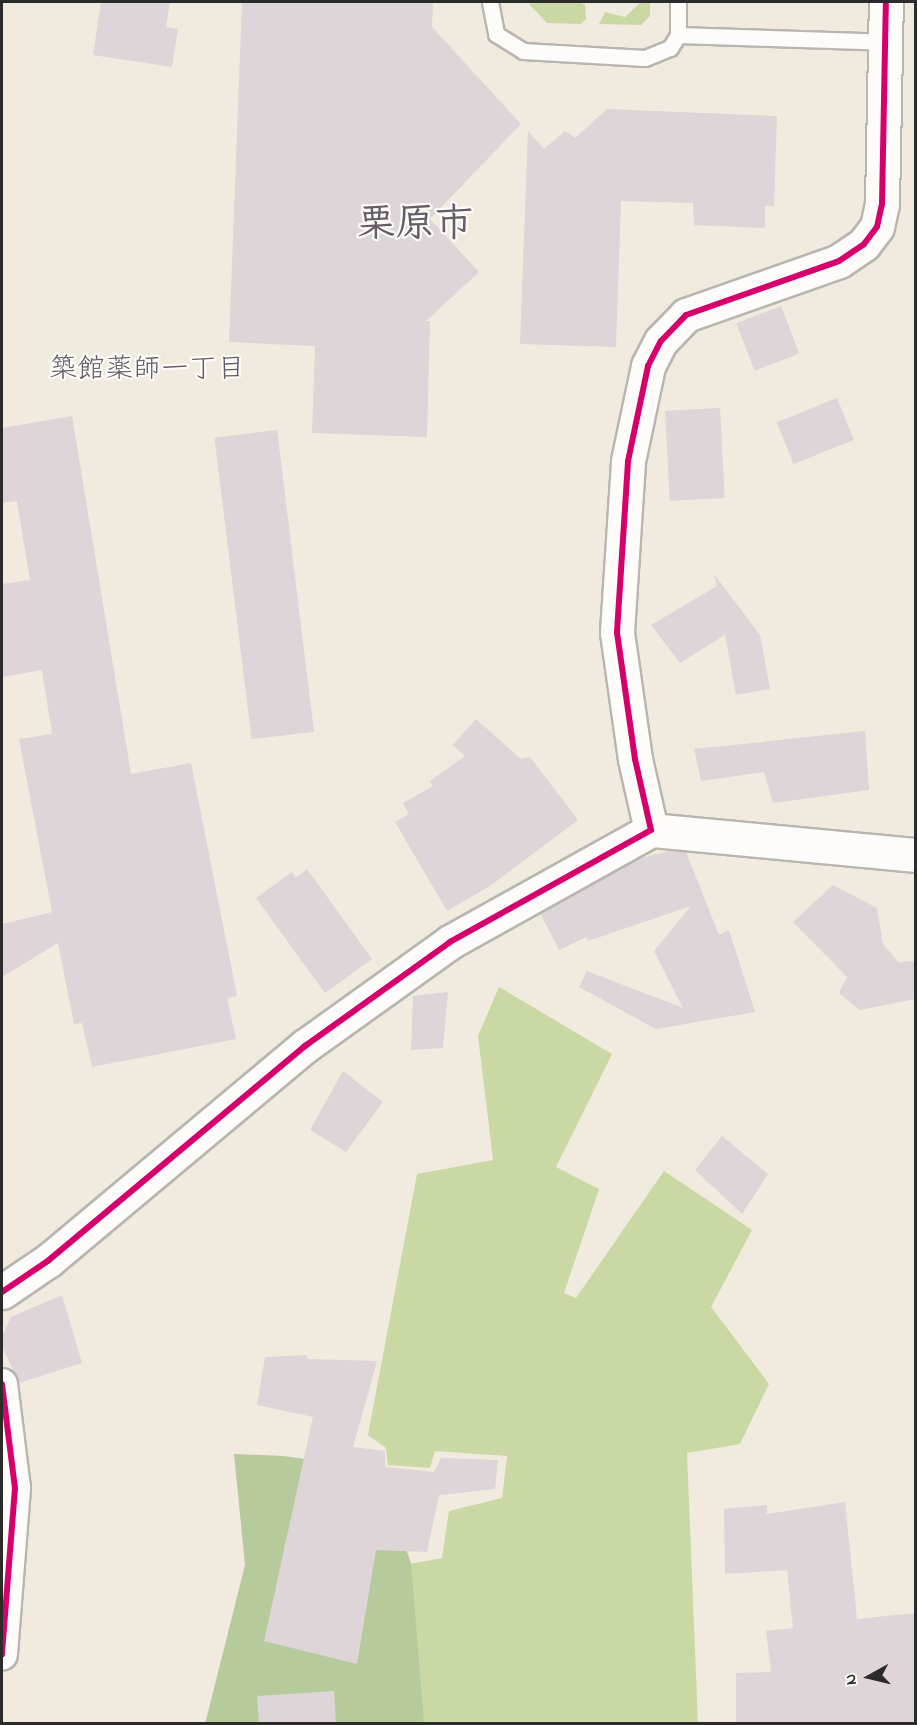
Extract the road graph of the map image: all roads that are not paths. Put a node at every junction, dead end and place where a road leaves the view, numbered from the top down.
1 (490, 2) edge
2 (678, 2) edge
3 (886, 2) edge
4 (678, 35) junction
5 (885, 42) junction
6 (651, 830) junction
7 (915, 855) edge
8 (2, 1292) edge
9 (2, 1384) edge
10 (2, 1654) edge

1 - 4 lane
2 - 4 lane
3 - 5 street
4 - 5 lane
5 - 6 street
6 - 7 street
6 - 8 street
9 - 10 street

